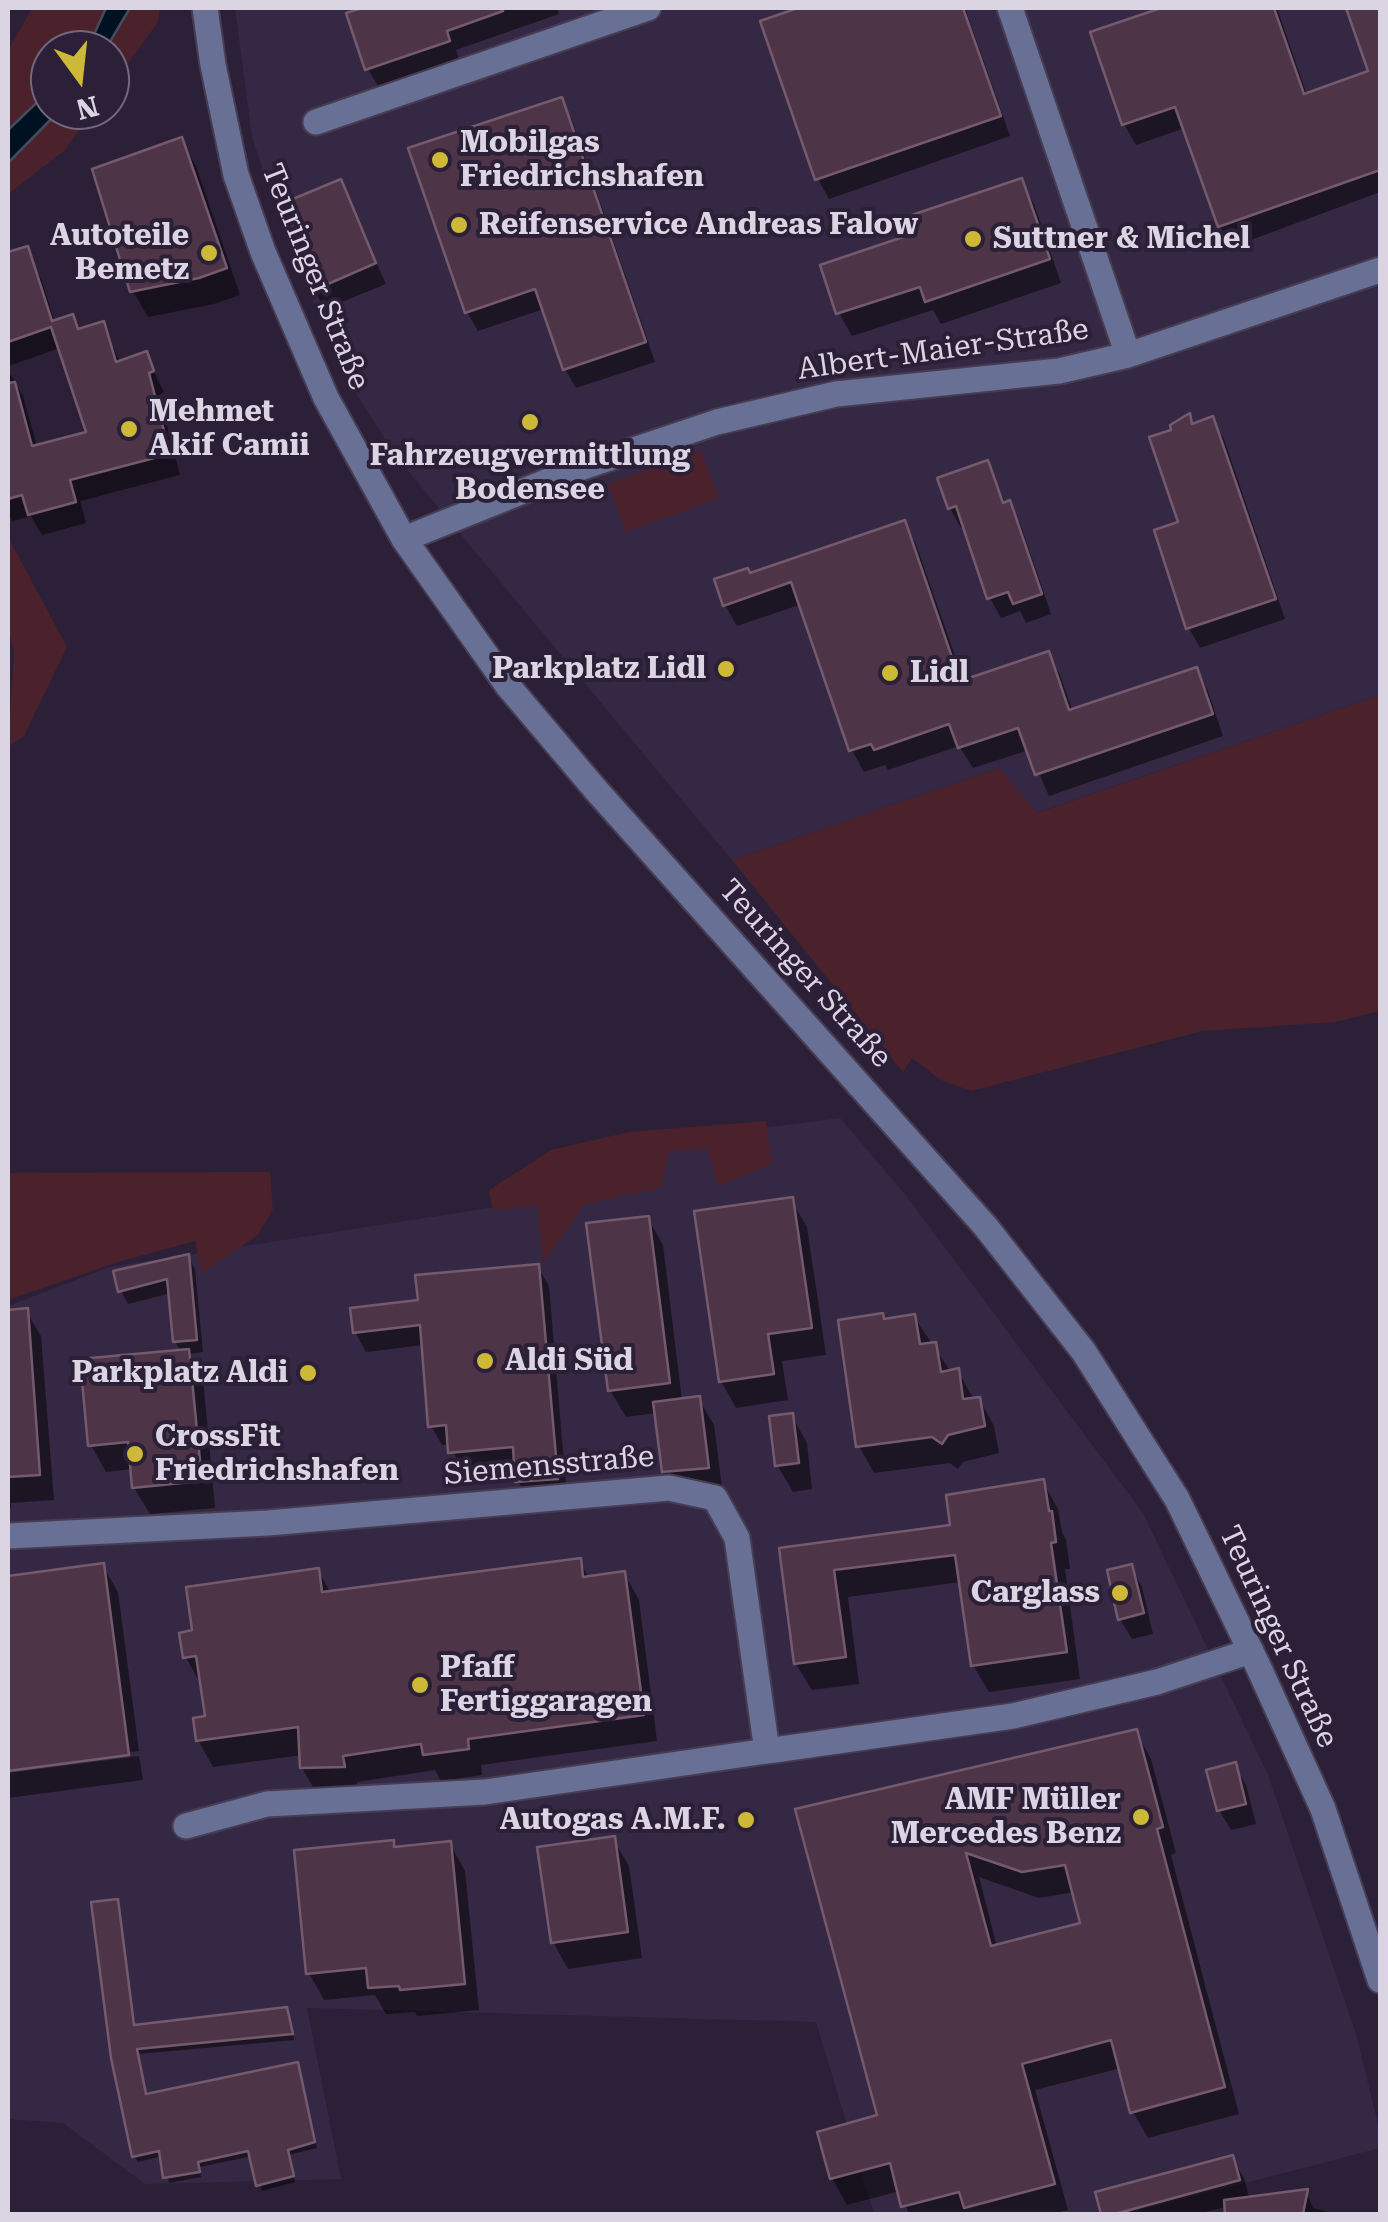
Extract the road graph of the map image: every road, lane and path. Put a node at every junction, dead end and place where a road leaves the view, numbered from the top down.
1 (206, 8) edge
2 (648, 8) edge
3 (1010, 8) edge
4 (316, 122) dead end
5 (1380, 270) edge
6 (1128, 355) junction
7 (404, 539) junction
8 (8, 1536) edge
9 (1251, 1651) junction
10 (767, 1751) junction
11 (186, 1826) dead end
12 (1380, 1980) edge

1 - 7 street, Teuringer Straße
2 - 4 street
3 - 6 street
5 - 6 street, Albert-Maier-Straße
6 - 7 street, Albert-Maier-Straße
7 - 9 street, Teuringer Straße
8 - 10 street, Siemensstraße
9 - 10 street
9 - 12 street, Teuringer Straße
10 - 11 street

